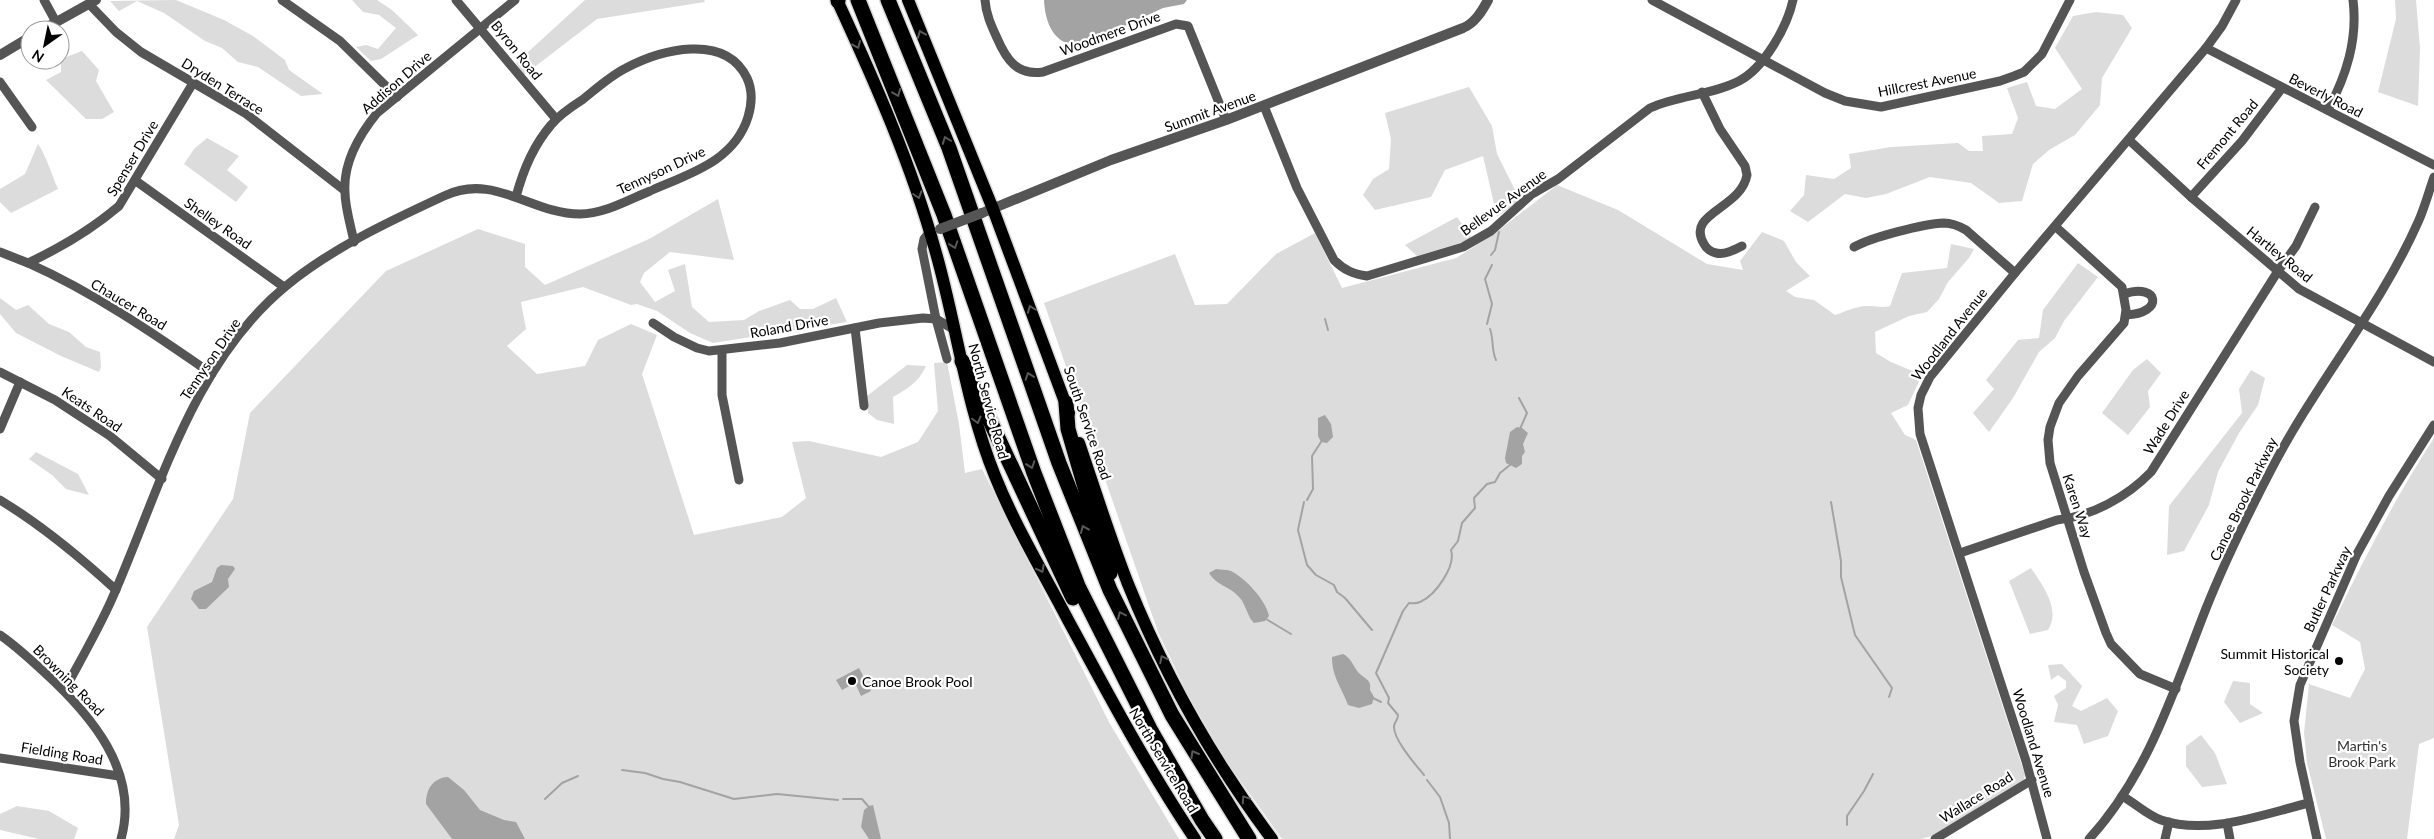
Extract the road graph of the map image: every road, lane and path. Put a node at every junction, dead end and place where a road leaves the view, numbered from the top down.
1 (44, 0) edge
2 (282, 0) edge
3 (456, 0) edge
4 (515, 0) edge
5 (838, 0) edge
6 (858, 0) edge
7 (888, 0) edge
8 (908, 0) edge
9 (985, 0) edge
10 (1488, 0) edge
11 (1652, 0) edge
12 (1793, 0) edge
13 (2070, 0) edge
14 (2236, 0) edge
15 (2353, 0) edge
16 (93, 2) edge
17 (55, 20) edge
18 (60, 20) edge
19 (481, 28) junction
20 (20, 43) edge
21 (2206, 48) junction
22 (0, 55) edge
23 (1763, 61) junction
24 (0, 82) edge
25 (193, 83) junction
26 (2282, 88) junction
27 (1702, 92) junction
28 (397, 97) junction
29 (1264, 106) junction
30 (2328, 110) junction
31 (556, 119) junction
32 (1226, 120) junction
33 (32, 127) dead end
34 (2129, 140) junction
35 (2434, 165) edge
36 (2434, 177) edge
37 (136, 182) junction
38 (344, 190) junction
39 (516, 197) junction
40 (2191, 198) junction
41 (2315, 207) dead end
42 (988, 211) junction
43 (2056, 228) junction
44 (935, 231) junction
45 (354, 242) junction
46 (1742, 246) dead end
47 (1854, 247) dead end
48 (0, 252) edge
49 (28, 263) junction
50 (2278, 271) junction
51 (2015, 273) junction
52 (284, 287) junction
53 (2124, 294) junction
54 (2126, 315) junction
55 (936, 318) junction
56 (653, 323) dead end
57 (2361, 324) junction
58 (855, 328) junction
59 (955, 330) junction
60 (722, 351) junction
61 (955, 360) junction
62 (2434, 362) edge
63 (0, 372) edge
64 (212, 374) junction
65 (20, 382) junction
66 (1066, 403) junction
67 (864, 406) dead end
68 (2434, 424) edge
69 (0, 429) edge
70 (162, 479) junction
71 (739, 480) dead end
72 (0, 500) edge
73 (2069, 518) junction
74 (1960, 553) junction
75 (116, 590) junction
76 (1110, 590) junction
77 (0, 635) edge
78 (2176, 689) junction
79 (64, 691) junction
80 (1151, 731) junction
81 (0, 758) edge
82 (119, 776) junction
83 (2032, 780) junction
84 (2122, 796) junction
85 (2309, 803) junction
86 (2169, 822) junction
87 (2227, 823) junction
88 (121, 839) edge
89 (1195, 839) edge
90 (1215, 839) edge
91 (1249, 839) edge
92 (1272, 839) edge
93 (1935, 839) edge
94 (2047, 839) edge
95 (2089, 839) edge
96 (2165, 839) edge
97 (2230, 839) edge
98 (2318, 839) edge

1 - 17 street
2 - 28 street
3 - 19 street, Byron Road
4 - 19 street, Addison Drive
5 -> 44 main road, North Service Road
6 -> 80 highway
76 -> 7 highway
42 -> 8 main road, South Service Road
9 - 32 street, Woodmere Drive
10 - 29 street, Summit Avenue
11 - 23 street, Hillcrest Avenue
12 - 23 street, Bellevue Avenue
13 - 23 street, Hillcrest Avenue
14 - 21 street, Woodland Avenue
15 - 30 street
16 - 18 street
16 - 25 street, Dryden Terrace
19 - 28 street, Addison Drive
19 - 31 street, Byron Road
20 - 22 street
21 - 26 street, Beverly Road
21 - 34 street, Woodland Avenue
23 - 27 street, Bellevue Avenue
24 - 33 street
25 - 37 street, Spenser Drive
25 - 38 street, Dryden Terrace
26 - 30 street, Beverly Road
26 - 40 street, Fremont Road
27 - 29 street, Bellevue Avenue
27 - 46 street
28 - 38 street, Addison Drive
29 - 32 street, Summit Avenue
30 - 35 street, Beverly Road
31 - 39 street, Tennyson Drive
31 - 39 street, Tennyson Drive
32 - 42 street, Summit Avenue
34 - 40 street, Hartley Road
34 - 43 street, Woodland Avenue
36 - 57 street, Canoe Brook Parkway
37 - 49 street, Spenser Drive
37 - 52 street, Shelley Road
38 - 45 street, Addison Drive
39 - 45 street, Tennyson Drive
40 - 50 street, Hartley Road
41 - 50 street, Wade Drive
42 - 44 street, Summit Avenue, bridge
66 -> 42 main road, South Service Road
43 - 51 street, Woodland Avenue
43 - 53 street
44 - 55 street
44 - 59 main road, North Service Road
45 - 52 street, Tennyson Drive
47 - 51 street
48 - 49 street
49 - 64 street, Chaucer Road
50 - 57 street, Hartley Road
50 - 73 street, Wade Drive
51 - 74 street, Woodland Avenue
52 - 64 street, Tennyson Drive
53 - 54 street
53 - 54 street
54 - 73 street, Karen Way
55 - 58 street, Roland Drive
55 - 59 street
55 - 61 street
56 - 60 street, Roland Drive
57 - 62 street, Hartley Road
57 - 78 street, Canoe Brook Parkway
58 - 60 street, Roland Drive
58 - 67 street
59 - 61 main road, North Service Road
60 - 71 street
61 - 80 highway
61 -> 89 main road, North Service Road
63 - 65 street, Keats Road
64 - 70 street, Tennyson Drive
65 - 69 street
65 - 70 street, Keats Road
66 - 76 highway
92 -> 66 main road, South Service Road
68 - 85 street, Butler Parkway
70 - 75 street, Tennyson Drive
72 - 75 street
73 - 74 street, Wade Drive
73 - 78 street, Karen Way
74 - 83 street, Woodland Avenue
75 - 79 street, Tennyson Drive
91 -> 76 highway
77 - 79 street, Browning Road
78 - 84 street, Canoe Brook Parkway
79 - 82 street, Browning Road
80 - 90 highway
81 - 82 street, Fielding Road
82 - 88 street, Browning Road
83 - 93 street, Wallace Road
83 - 94 street, Woodland Avenue
84 - 86 street
84 - 95 street, Canoe Brook Parkway
85 - 87 street
85 - 98 street, Butler Parkway
86 - 87 street
86 - 96 street
87 - 97 street

